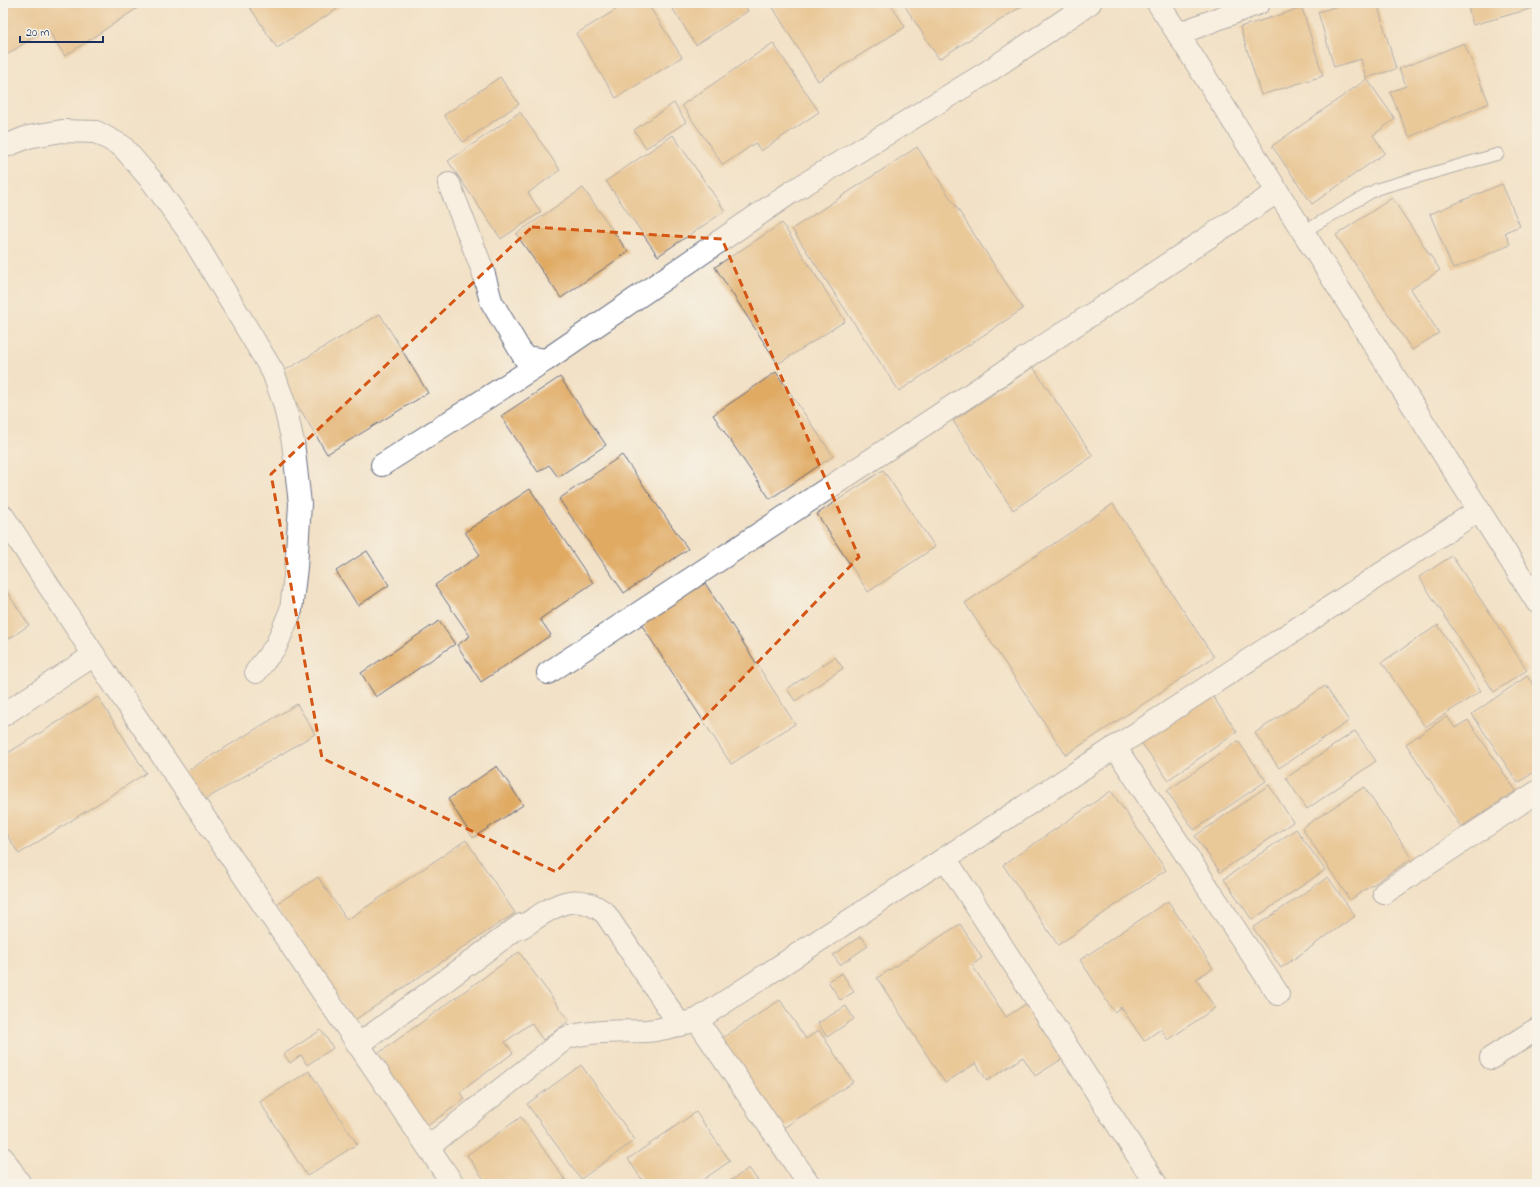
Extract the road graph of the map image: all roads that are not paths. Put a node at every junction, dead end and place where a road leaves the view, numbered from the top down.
1 (1090, 3) edge
2 (1158, 3) edge
3 (1259, 3) edge
4 (1178, 34) junction
5 (3, 147) edge
6 (1498, 154) dead end
7 (449, 184) dead end
8 (1277, 192) junction
9 (1303, 232) junction
10 (546, 360) junction
11 (382, 465) dead end
12 (1479, 510) junction
13 (3, 516) edge
14 (1537, 602) edge
15 (94, 655) junction
16 (256, 672) dead end
17 (548, 673) dead end
18 (3, 715) edge
19 (1115, 747) junction
20 (1537, 792) edge
21 (945, 858) junction
22 (1384, 893) dead end
23 (1278, 994) dead end
24 (689, 1022) junction
25 (1537, 1029) edge
26 (358, 1045) junction
27 (1491, 1058) dead end
28 (428, 1148) junction
29 (3, 1158) edge
30 (20, 1184) edge
31 (453, 1184) edge
32 (809, 1184) edge
33 (1156, 1184) edge

1 - 10 street
2 - 4 street
3 - 4 street
4 - 8 street
5 - 16 street
6 - 9 lane
7 - 10 street
8 - 9 street
8 - 17 street
9 - 12 street
10 - 11 street
12 - 14 street
12 - 19 street
13 - 15 street
15 - 18 street
15 - 26 street
19 - 21 street
19 - 23 street
20 - 22 street
21 - 24 street
21 - 33 street
24 - 26 street
24 - 28 street
24 - 32 street
25 - 27 street
26 - 28 street
28 - 31 street
29 - 30 street

